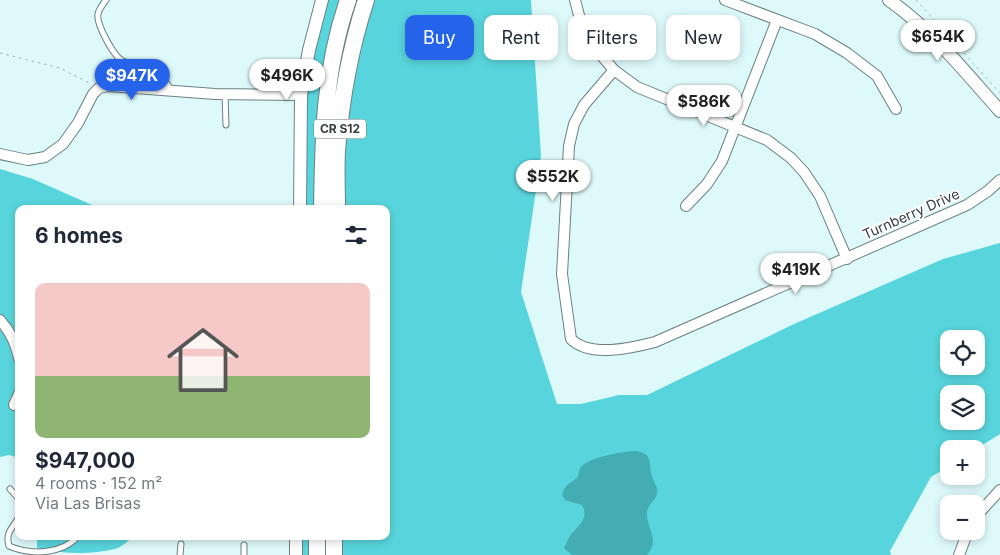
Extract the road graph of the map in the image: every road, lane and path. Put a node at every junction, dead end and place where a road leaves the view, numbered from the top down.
1 (106, 0) edge
2 (322, 0) edge
3 (348, 0) edge
4 (357, 0) edge
5 (366, 0) edge
6 (575, 0) edge
7 (725, 0) edge
8 (889, 0) edge
9 (916, 0) edge
10 (777, 20) junction
11 (352, 50) junction
12 (0, 53) edge
13 (614, 70) junction
14 (99, 88) junction
15 (172, 91) junction
16 (1000, 93) edge
17 (225, 94) junction
18 (301, 95) junction
19 (896, 108) dead end
20 (1000, 111) edge
21 (226, 125) dead end
22 (736, 126) junction
23 (0, 154) edge
24 (1000, 180) edge
25 (300, 205) edge
26 (322, 205) edge
27 (337, 205) edge
28 (686, 206) dead end
29 (847, 259) junction
30 (0, 320) edge
31 (15, 345) edge
32 (10, 489) dead end
33 (1000, 490) edge
34 (15, 495) edge
35 (985, 507) edge
36 (15, 523) edge
37 (75, 540) edge
38 (296, 540) edge
39 (317, 540) edge
40 (334, 540) edge
41 (965, 540) edge
42 (181, 544) dead end
43 (244, 545) dead end
44 (180, 555) edge
45 (244, 555) edge
46 (296, 555) edge
47 (317, 555) edge
48 (334, 555) edge
49 (959, 555) edge

1 - 15 lane
2 - 18 street
3 - 26 main road, CR S12
4 - 11 main road
5 - 11 main road, CR S12
6 - 13 street
7 - 10 street
8 - 20 street
9 - 16 path
10 - 19 street
10 - 22 street
11 - 27 main road, CR S12
12 - 14 path
13 - 22 street
13 - 29 street, Turnberry Drive
14 - 15 street
14 - 23 street
15 - 17 street
17 - 18 street
17 - 21 lane
18 - 25 street
22 - 28 street
22 - 29 street
24 - 29 street, Turnberry Drive
30 - 31 street
32 - 34 lane
33 - 35 street
36 - 37 lane
38 - 46 street
39 - 47 main road
40 - 48 main road
41 - 49 street
42 - 44 lane
43 - 45 lane

